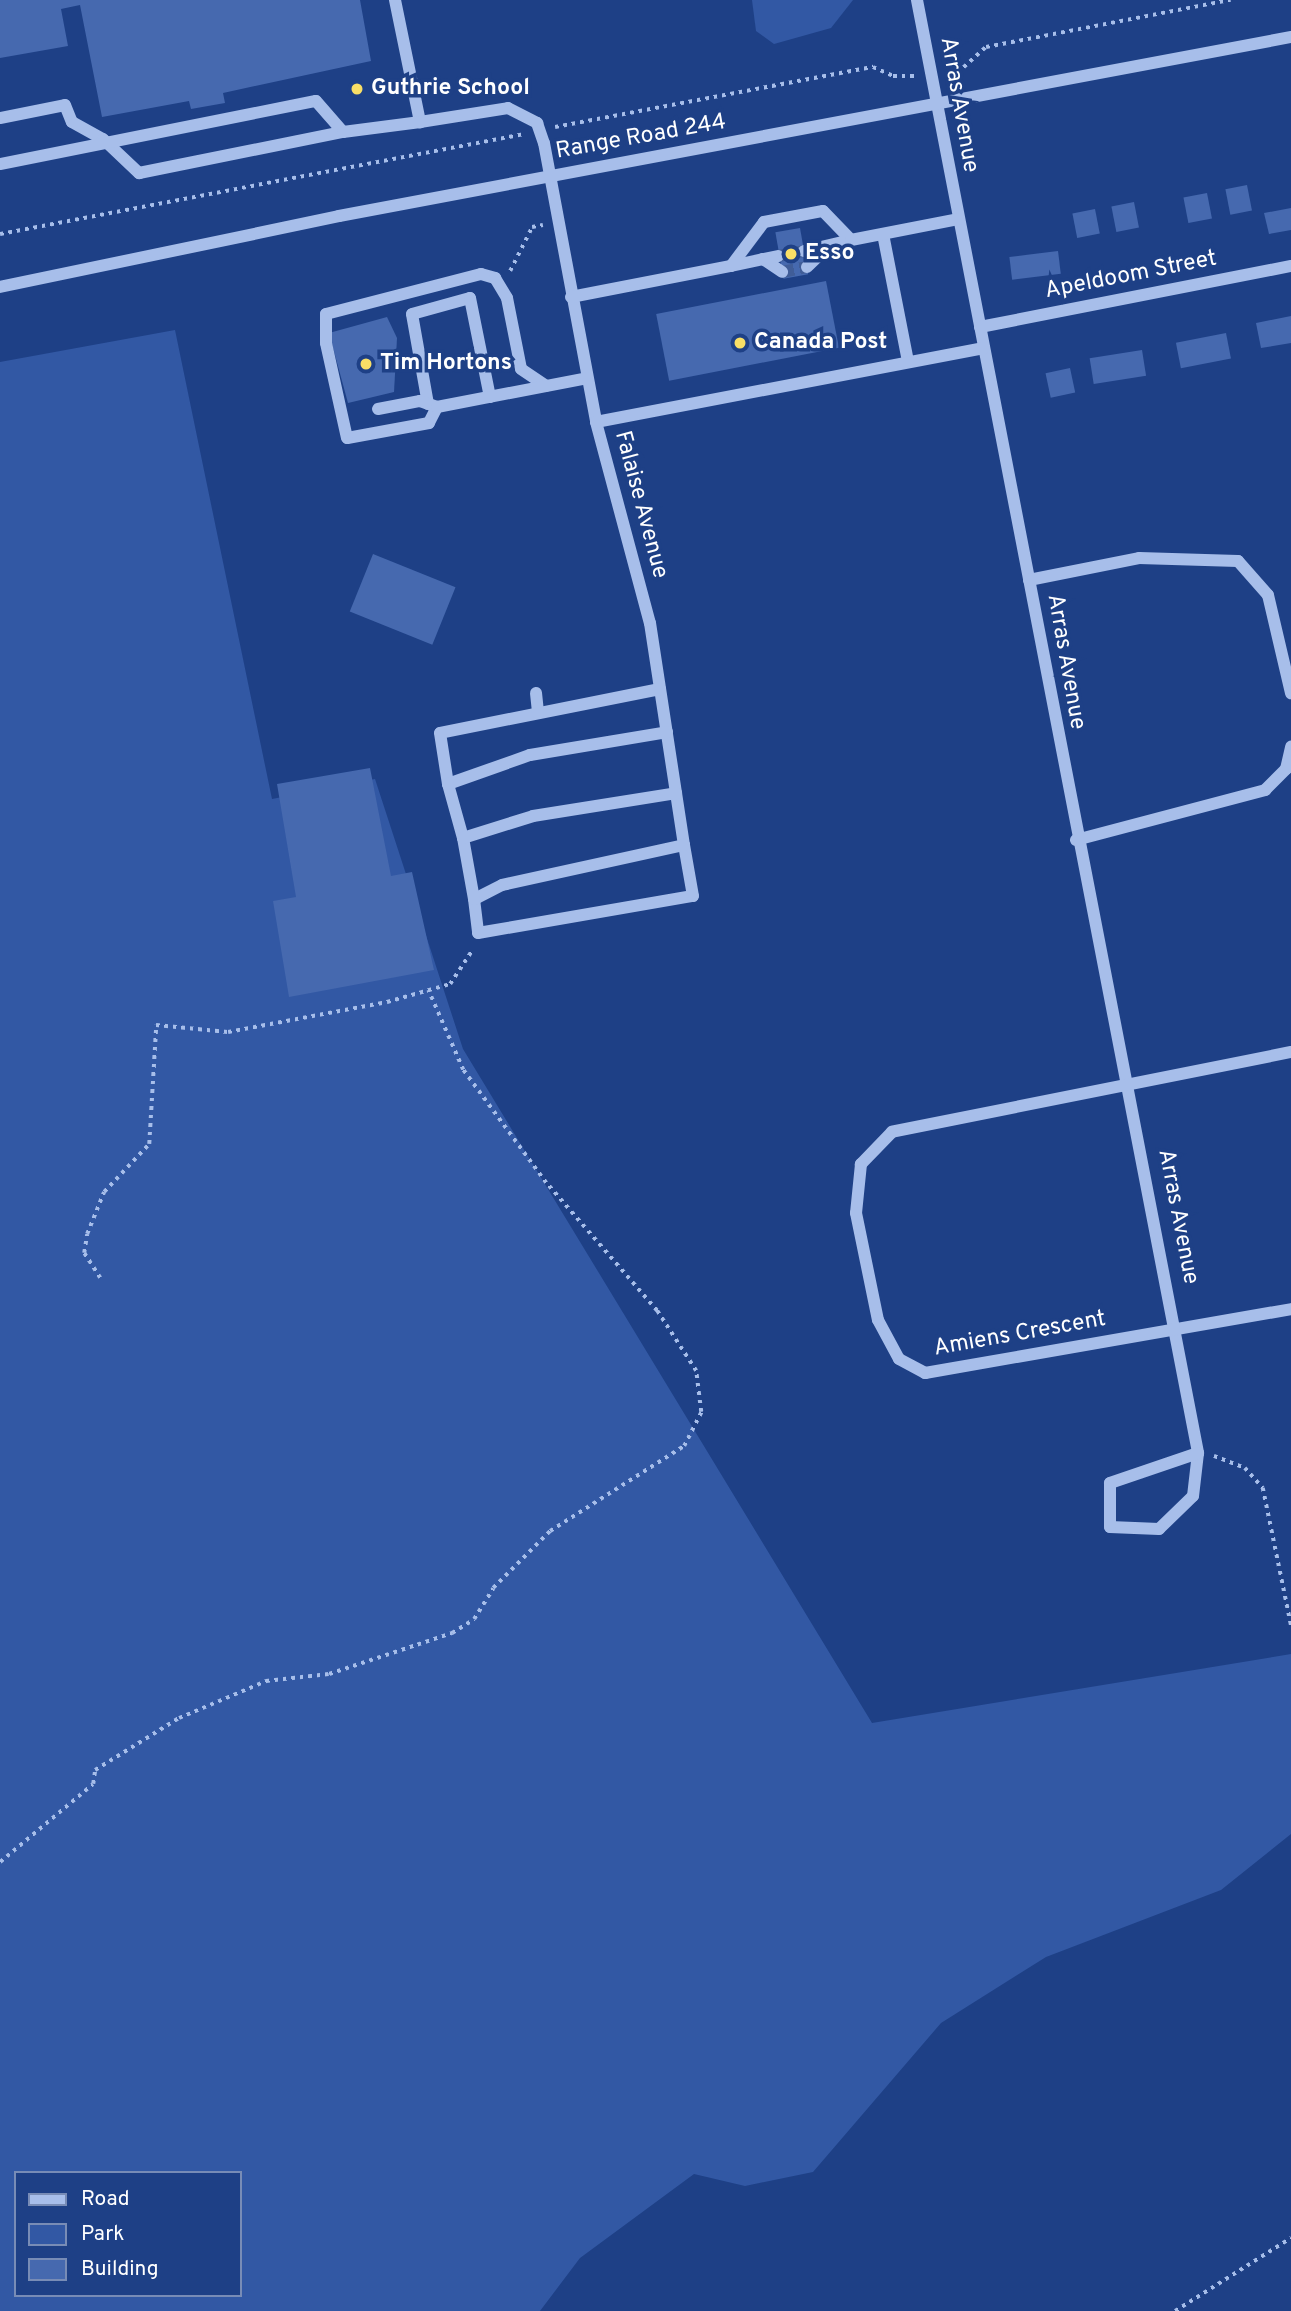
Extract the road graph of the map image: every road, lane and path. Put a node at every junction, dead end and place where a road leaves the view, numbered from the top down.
1 (395, 0) edge
2 (917, 0) edge
3 (1231, 0) edge
4 (1291, 37) edge
5 (931, 75) junction
6 (935, 105) junction
7 (0, 118) edge
8 (420, 122) junction
9 (540, 131) junction
10 (343, 132) junction
11 (103, 139) junction
12 (0, 164) edge
13 (550, 177) junction
14 (958, 219) junction
15 (558, 222) junction
16 (0, 234) edge
17 (883, 234) junction
18 (851, 240) junction
19 (829, 245) junction
20 (803, 251) tunnel mouth
21 (778, 256) tunnel mouth
22 (763, 259) junction
23 (731, 266) junction
24 (1291, 266) edge
25 (807, 267) tunnel mouth
26 (782, 272) dead end
27 (499, 283) junction
28 (0, 287) edge
29 (572, 297) junction
30 (980, 327) junction
31 (984, 348) junction
32 (908, 362) junction
33 (587, 378) junction
34 (546, 386) junction
35 (489, 397) junction
36 (432, 405) junction
37 (378, 409) dead end
38 (596, 422) junction
39 (1029, 580) junction
40 (660, 689) junction
41 (536, 693) dead end
42 (1291, 693) edge
43 (538, 713) junction
44 (667, 732) junction
45 (1291, 747) edge
46 (448, 784) junction
47 (676, 793) junction
48 (463, 838) junction
49 (1076, 840) junction
50 (684, 845) junction
51 (474, 900) junction
52 (478, 933) junction
53 (428, 990) junction
54 (1291, 1052) edge
55 (1128, 1082) junction
56 (100, 1278) dead end
57 (1291, 1309) edge
58 (1178, 1330) junction
59 (1198, 1453) junction
60 (1291, 1625) edge
61 (0, 1862) edge
62 (1291, 2238) edge
63 (1175, 2311) edge

1 - 8 street
2 - 5 street, Arras Avenue
3 - 5 path
4 - 6 street, Range Road 244
5 - 6 street, Arras Avenue
5 - 9 path
6 - 13 street, Range Road 244
6 - 14 street, Arras Avenue
7 - 11 street
8 - 9 street
8 - 10 street
9 - 13 street, Falaise Avenue
9 - 16 path
10 - 11 street
10 - 11 street
11 - 12 street
13 - 15 street, Falaise Avenue
13 - 28 street, Range Road 244
14 - 17 street
14 - 30 street, Arras Avenue
15 - 27 path
15 - 29 street, Falaise Avenue
17 - 18 street
17 - 32 street
18 - 19 street
18 - 23 street
19 - 20 street
19 - 25 street
21 - 22 street
22 - 23 street
22 - 26 street
23 - 29 street
24 - 30 street, Apeldoom Street
27 - 34 street
27 - 36 street
29 - 33 street, Falaise Avenue
30 - 31 street, Arras Avenue
31 - 32 street
31 - 39 street, Arras Avenue
32 - 38 street
33 - 34 street
33 - 38 street, Falaise Avenue
34 - 35 street
35 - 36 street
35 - 36 street
36 - 37 street
38 - 40 street, Falaise Avenue
39 - 42 street
39 - 49 street, Arras Avenue
40 - 43 street
40 - 44 street, Falaise Avenue
41 - 43 street
43 - 46 street
44 - 46 street
44 - 47 street, Falaise Avenue
45 - 49 street
46 - 48 street
47 - 48 street
47 - 50 street, Falaise Avenue
48 - 51 street
49 - 55 street, Arras Avenue
50 - 51 street
50 - 52 street, Falaise Avenue
51 - 52 street
52 - 53 path
53 - 56 path
53 - 61 path
54 - 55 street, Amiens Crescent
55 - 58 street, Arras Avenue
55 - 58 street, Amiens Crescent
57 - 58 street, Amiens Crescent
58 - 59 street, Arras Avenue
59 - 59 street, Arras Avenue
59 - 60 path
62 - 63 path

